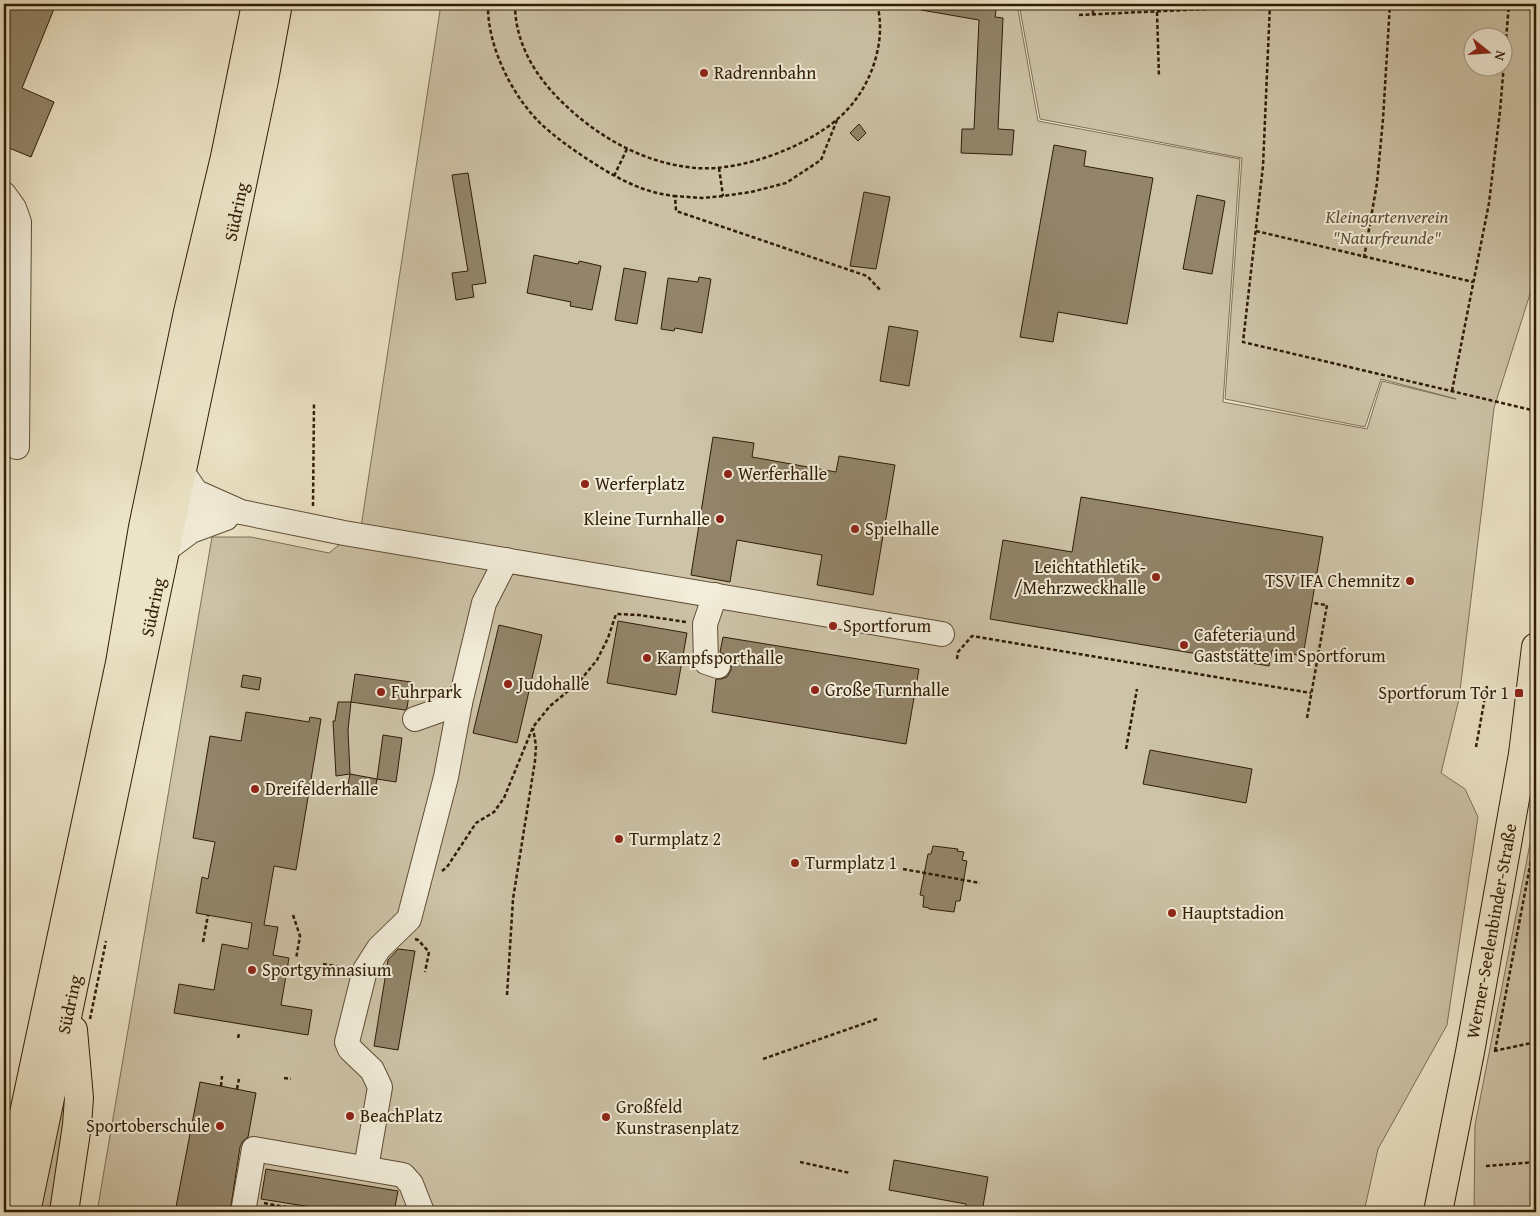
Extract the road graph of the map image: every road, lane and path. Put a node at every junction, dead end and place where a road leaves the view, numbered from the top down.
1 (256, 4) edge
2 (278, 4) edge
3 (488, 4) edge
4 (515, 4) edge
5 (877, 4) edge
6 (1093, 4) edge
7 (1388, 4) edge
8 (1508, 4) edge
9 (1270, 5) edge
10 (1158, 12) junction
11 (1079, 15) dead end
12 (1093, 15) junction
13 (1159, 77) dead end
14 (838, 119) junction
15 (627, 149) junction
16 (719, 168) junction
17 (614, 176) junction
18 (4, 194) edge
19 (675, 196) junction
20 (723, 196) junction
21 (1256, 231) junction
22 (1364, 258) junction
23 (1472, 282) junction
24 (881, 291) dead end
25 (1452, 391) junction
26 (314, 403) dead end
27 (1536, 411) edge
28 (17, 447) dead end
29 (168, 472) junction
30 (175, 502) junction
31 (241, 512) junction
32 (313, 520) junction
33 (164, 551) junction
34 (506, 560) junction
35 (715, 595) junction
36 (1312, 602) dead end
37 (704, 624) junction
38 (942, 634) dead end
39 (1536, 647) edge
40 (957, 659) dead end
41 (718, 666) dead end
42 (1487, 686) dead end
43 (1137, 689) dead end
44 (1311, 694) junction
45 (460, 703) junction
46 (1307, 718) dead end
47 (415, 719) dead end
48 (533, 727) junction
49 (1476, 747) dead end
50 (1126, 749) dead end
51 (1536, 834) edge
52 (903, 869) dead end
53 (441, 872) dead end
54 (980, 883) dead end
55 (293, 915) dead end
56 (208, 916) dead end
57 (394, 933) junction
58 (203, 942) dead end
59 (296, 960) dead end
60 (323, 964) dead end
61 (344, 968) dead end
62 (425, 972) dead end
63 (507, 995) dead end
64 (72, 996) junction
65 (877, 1019) dead end
66 (239, 1034) dead end
67 (238, 1038) dead end
68 (1536, 1042) edge
69 (1482, 1051) junction
70 (763, 1059) dead end
71 (33, 1065) junction
72 (222, 1076) dead end
73 (284, 1078) dead end
74 (239, 1079) dead end
75 (290, 1079) dead end
76 (221, 1086) dead end
77 (237, 1089) dead end
78 (4, 1139) edge
79 (800, 1162) dead end
80 (1536, 1162) edge
81 (1486, 1166) dead end
82 (366, 1168) junction
83 (850, 1173) dead end
84 (275, 1205) dead end
85 (4, 1208) edge
86 (1536, 1209) edge
87 (26, 1212) edge
88 (64, 1212) edge
89 (244, 1212) edge
90 (305, 1212) edge
91 (422, 1212) edge
92 (1438, 1212) edge
93 (1519, 1212) edge

1 - 29 main road, Südring
2 - 29 main road, Südring
3 - 17 path
4 - 15 path
5 - 14 path
6 - 12 path
7 - 9 path
7 - 22 path
8 - 23 path
9 - 10 path
9 - 21 path
10 - 12 path
10 - 13 path
11 - 12 path
14 - 16 path
14 - 20 path
15 - 16 path
15 - 17 path
16 - 20 path
17 - 19 path
18 - 28 lane
19 - 20 path
19 - 24 path
21 - 22 path
21 - 25 path
22 - 23 path
23 - 25 path
25 - 27 path
26 - 32 path
29 - 30 main road, Südring
29 - 31 lane
29 - 71 main road, Südring
30 - 31 lane
30 - 33 main road, Südring
31 - 32 lane
31 - 33 lane
32 - 34 lane
33 - 64 main road, Südring
34 - 35 lane
34 - 45 lane
35 - 37 lane
35 - 38 lane
36 - 44 path
37 - 41 lane
37 - 48 path
39 - 69 main road, Werner-Seelenbinder-Straße
40 - 44 path
42 - 49 path
43 - 50 path
44 - 46 path
45 - 47 lane
45 - 57 lane
48 - 53 path
48 - 63 path
51 - 69 path
52 - 54 path
55 - 59 path
56 - 58 path
57 - 62 path
57 - 82 lane
60 - 61 path
64 - 87 main road, Südring
64 - 88 main road
65 - 70 path
66 - 67 path
68 - 69 path
69 - 92 main road, Werner-Seelenbinder-Straße
71 - 78 main road
71 - 85 main road, Südring
72 - 76 path
73 - 75 path
74 - 77 path
79 - 83 path
80 - 81 path
82 - 89 lane
82 - 91 lane
84 - 90 path
86 - 93 path

